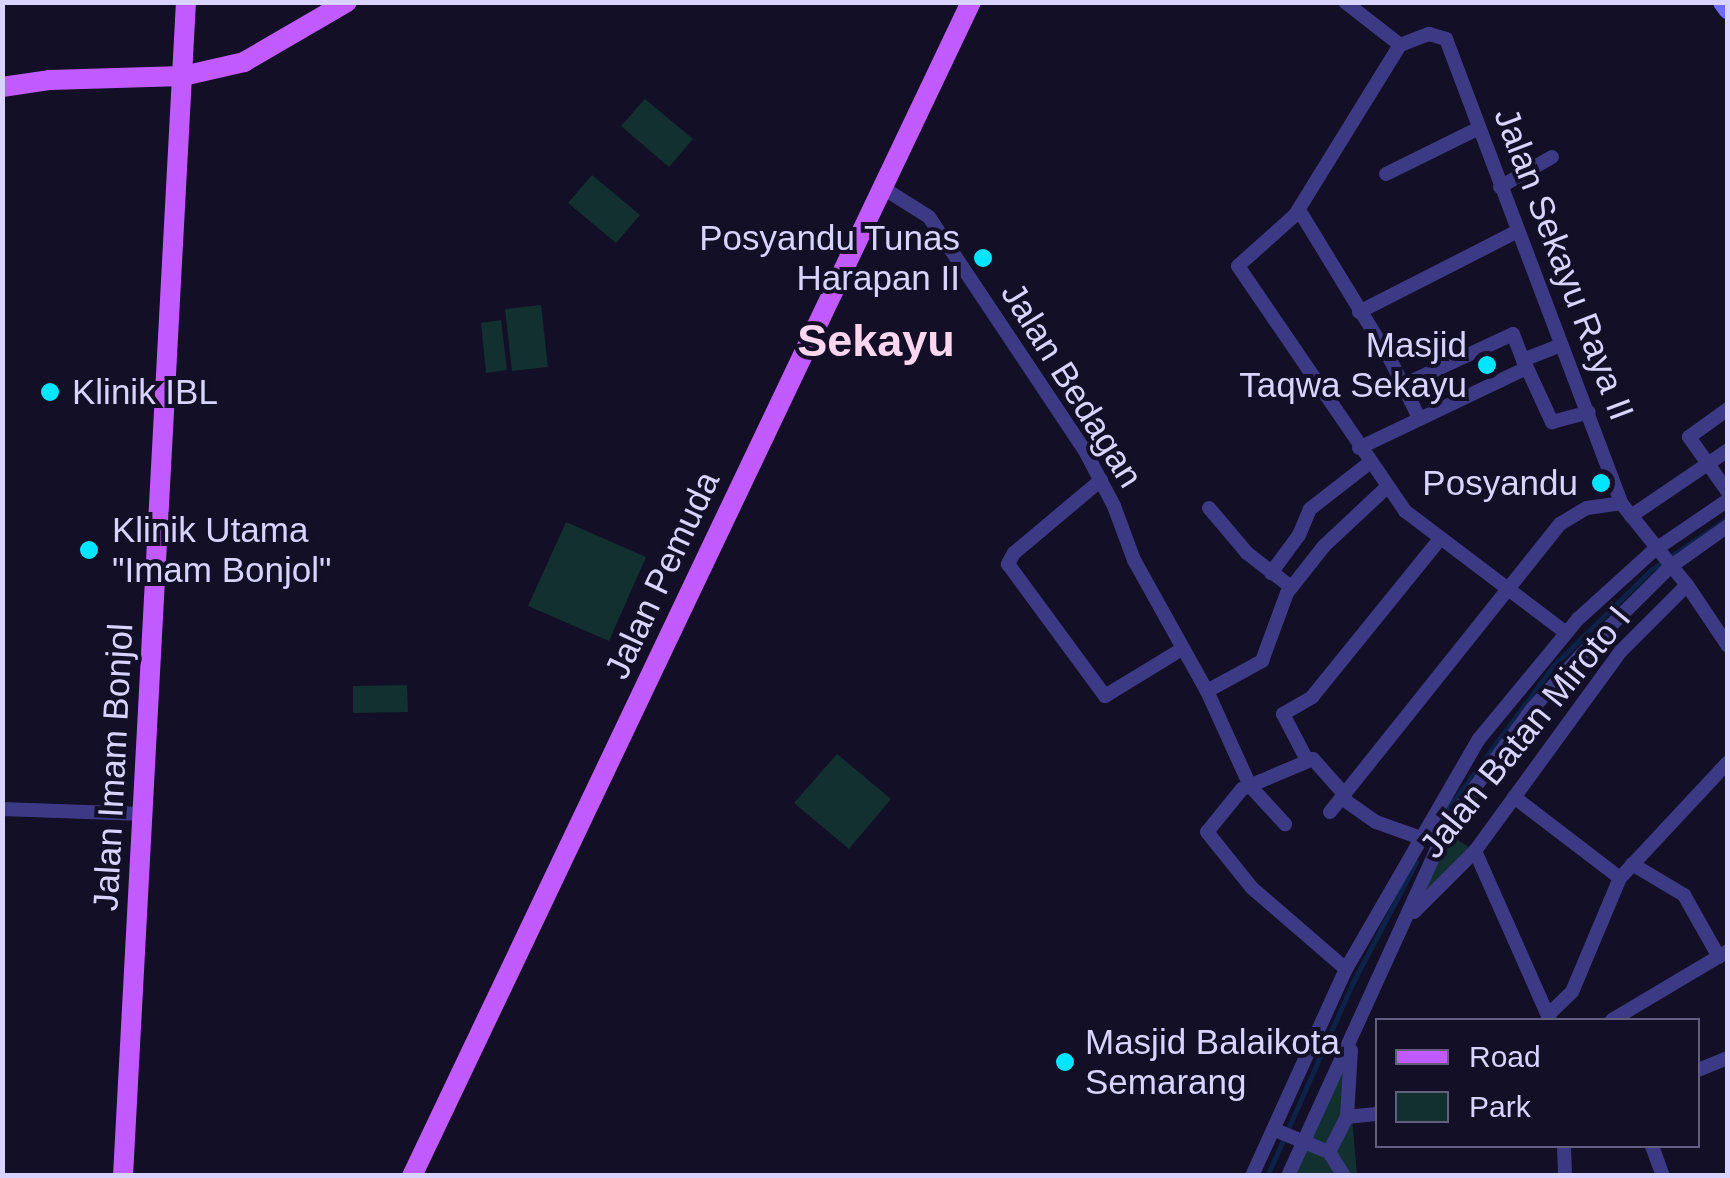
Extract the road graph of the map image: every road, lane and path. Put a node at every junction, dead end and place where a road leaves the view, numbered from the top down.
1 (186, 2) edge
2 (347, 2) edge
3 (972, 2) edge
4 (1345, 2) edge
5 (1723, 2) edge
6 (1728, 10) edge
7 (1400, 45) junction
8 (183, 76) junction
9 (2, 87) edge
10 (1480, 128) junction
11 (1552, 156) dead end
12 (1386, 174) dead end
13 (1500, 187) junction
14 (883, 188) junction
15 (1298, 210) junction
16 (1516, 232) junction
17 (1359, 312) junction
18 (1561, 344) junction
19 (1525, 364) junction
20 (1403, 385) junction
21 (1728, 409) edge
22 (1589, 412) junction
23 (1419, 418) junction
24 (1359, 448) junction
25 (1728, 450) edge
26 (1369, 463) junction
27 (1706, 464) junction
28 (1101, 480) junction
29 (1386, 488) junction
30 (1728, 496) edge
31 (1621, 503) junction
32 (1209, 508) dead end
33 (1631, 516) junction
34 (1728, 526) edge
35 (1439, 540) junction
36 (1663, 558) junction
37 (1271, 573) junction
38 (1687, 585) junction
39 (1291, 586) junction
40 (1506, 592) junction
41 (1564, 632) junction
42 (1725, 638) edge
43 (1182, 649) junction
44 (1207, 691) junction
45 (1307, 760) junction
46 (1728, 762) edge
47 (1250, 786) junction
48 (1344, 797) junction
49 (1514, 798) junction
50 (2, 809) edge
51 (1330, 812) dead end
52 (143, 814) junction
53 (1285, 824) dead end
54 (1418, 838) junction
55 (1475, 851) junction
56 (1632, 864) junction
57 (1620, 878) junction
58 (1410, 916) junction
59 (1723, 954) edge
60 (1346, 969) junction
61 (1549, 1018) edge
62 (1615, 1018) edge
63 (1352, 1043) junction
64 (1728, 1058) edge
65 (1700, 1069) edge
66 (1375, 1114) edge
67 (1346, 1117) junction
68 (1277, 1131) junction
69 (1300, 1140) junction
70 (1564, 1148) edge
71 (1653, 1148) edge
72 (1329, 1152) junction
73 (420, 1174) edge
74 (123, 1176) edge
75 (1252, 1176) edge
76 (1288, 1176) edge
77 (1344, 1176) edge
78 (1565, 1176) edge
79 (1663, 1176) edge

1 - 8 main road, Jalan Imam Bonjol
2 - 8 main road
3 - 14 main road, Jalan Pemuda
4 - 7 street
5 - 6 main road
7 - 10 street, Jalan Sekayu Raya II
7 - 15 street
8 - 9 main road
8 - 52 main road, Jalan Imam Bonjol
10 - 12 street
10 - 13 street, Jalan Sekayu Raya II
11 - 13 street
13 - 16 street, Jalan Sekayu Raya II
14 - 28 street, Jalan Bedagan
14 - 73 main road, Jalan Pemuda
15 - 17 street
15 - 24 street
16 - 17 street
16 - 18 street, Jalan Sekayu Raya II
17 - 20 street
18 - 19 street
18 - 22 street, Jalan Sekayu Raya II
19 - 20 street
19 - 22 street
19 - 23 street
20 - 23 street
21 - 27 street
22 - 31 street, Jalan Sekayu Raya II
23 - 24 street
24 - 26 street
25 - 27 street
26 - 29 street
26 - 37 street
27 - 30 street
27 - 33 street
28 - 43 street, Jalan Bedagan
28 - 43 street
29 - 35 street
29 - 39 street
30 - 36 street
31 - 33 street, Jalan Sekayu Raya II
31 - 40 street
32 - 37 street
33 - 36 street, Jalan Sekayu Raya II
34 - 36 street
35 - 40 street
35 - 45 street
36 - 38 street, Jalan Sekayu Raya II
36 - 41 street
36 - 58 street
37 - 39 street
38 - 42 street, Jalan Sekayu Raya II
38 - 49 street, Jalan Batan Miroto I
39 - 44 street
40 - 41 street
40 - 48 street
41 - 54 street
43 - 44 street, Jalan Bedagan
44 - 47 street, Jalan Bedagan
45 - 47 street
45 - 48 street
46 - 56 street
47 - 53 street, Jalan Bedagan
47 - 60 street
48 - 51 street
48 - 54 street
49 - 55 street, Jalan Batan Miroto I
49 - 57 street
50 - 52 street
52 - 74 main road, Jalan Imam Bonjol
54 - 60 street
55 - 58 street, Jalan Batan Miroto I
55 - 61 street
56 - 57 street
56 - 59 street
57 - 61 street
58 - 63 street
59 - 62 street
60 - 68 street
63 - 67 street
63 - 69 street
64 - 65 street
66 - 67 street
67 - 72 street
68 - 69 street
68 - 75 street
69 - 72 street
69 - 76 street
70 - 78 street
71 - 79 street
72 - 77 street

